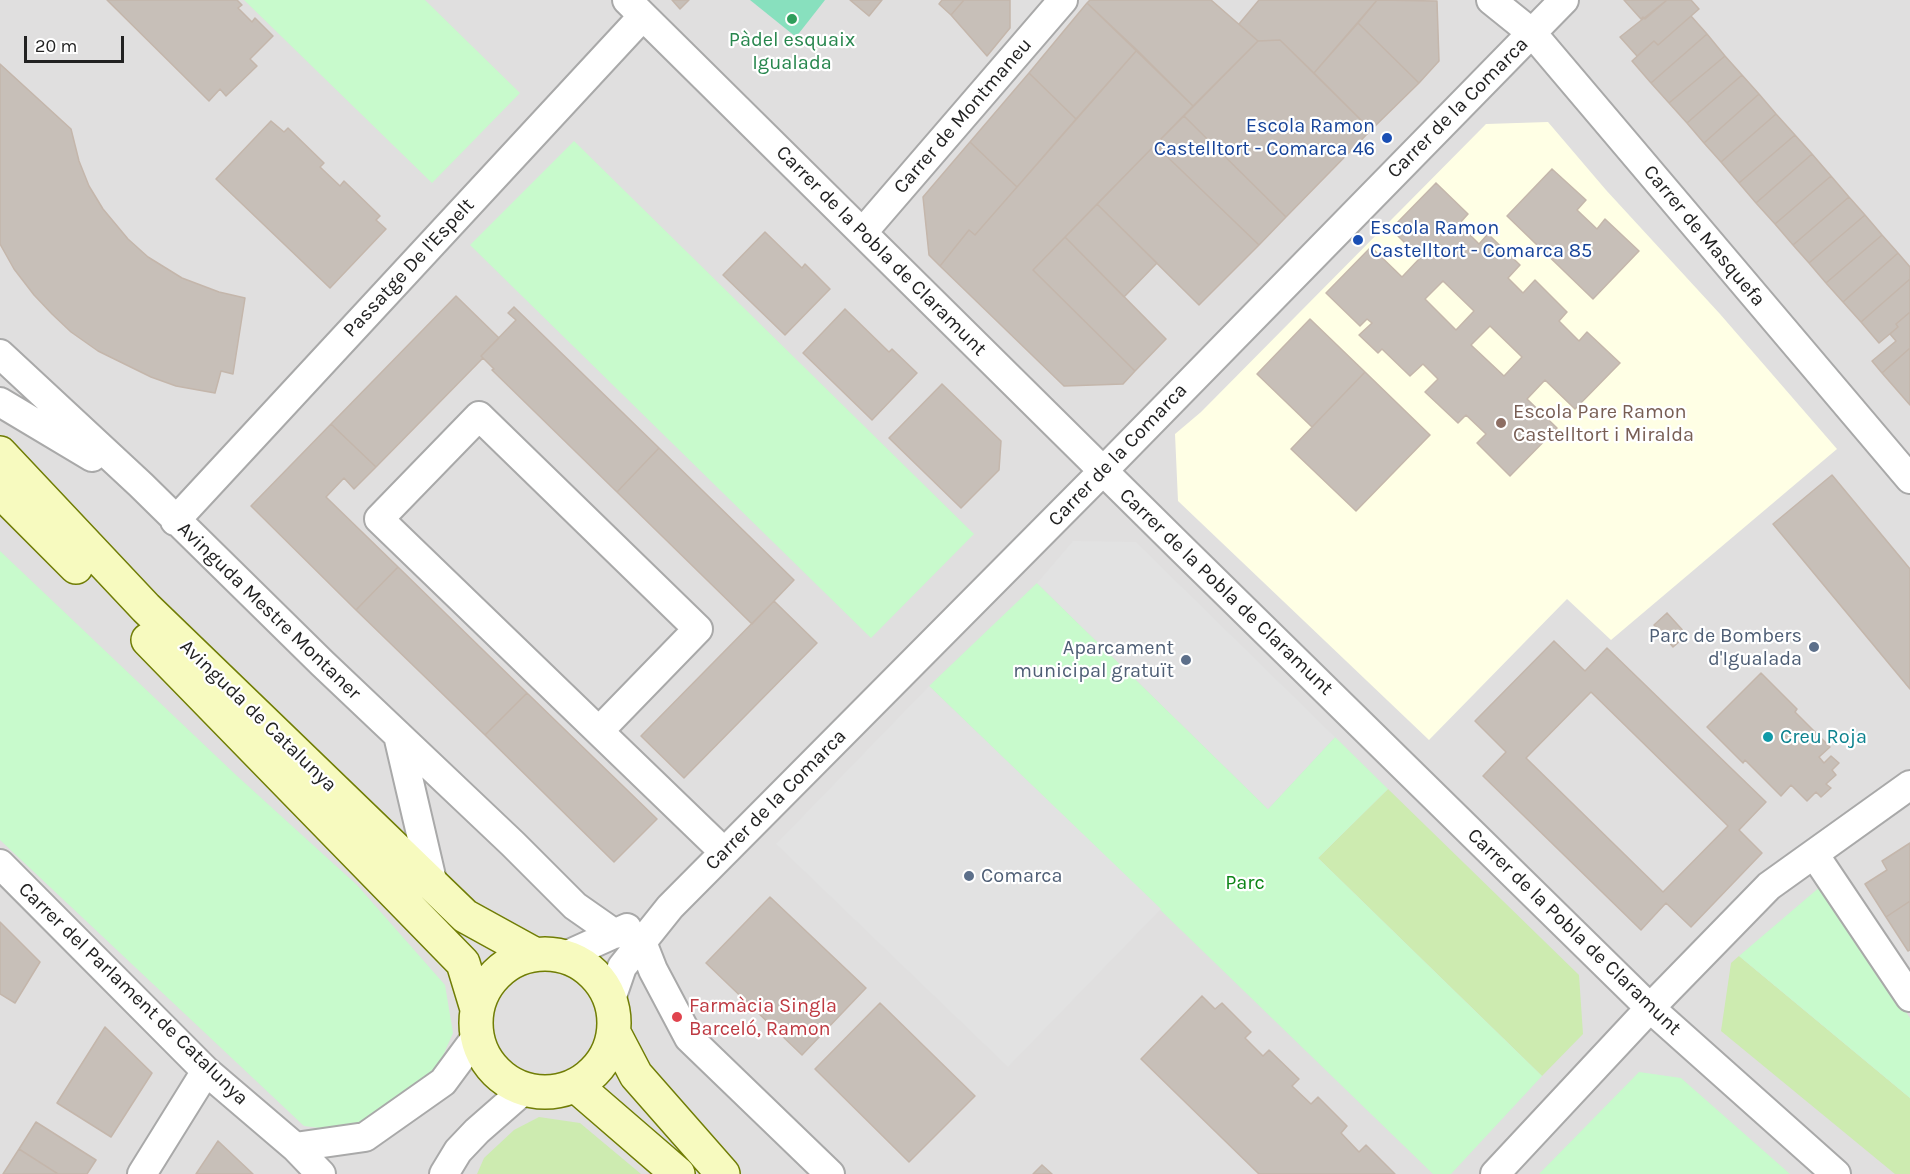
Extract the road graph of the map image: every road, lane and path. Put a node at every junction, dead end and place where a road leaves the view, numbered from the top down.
1 (1063, 0) edge
2 (1491, 0) edge
3 (1564, 0) edge
4 (635, 8) edge
5 (1532, 33) junction
6 (863, 232) junction
7 (0, 354) edge
8 (0, 402) edge
9 (0, 453) edge
10 (1103, 471) junction
11 (1910, 479) edge
12 (141, 485) junction
13 (0, 491) edge
14 (0, 506) edge
15 (175, 521) junction
16 (44, 534) junction
17 (599, 731) junction
18 (398, 735) junction
19 (1910, 785) edge
20 (724, 852) junction
21 (1814, 854) junction
22 (0, 864) edge
23 (433, 885) junction
24 (670, 907) junction
25 (615, 934) junction
26 (642, 942) junction
27 (550, 955) junction
28 (1910, 997) edge
29 (610, 999) junction
30 (1650, 1008) junction
31 (477, 1022) junction
32 (614, 1033) junction
33 (206, 1071) junction
34 (575, 1085) junction
35 (525, 1089) junction
36 (295, 1147) junction
37 (141, 1174) edge
38 (321, 1174) edge
39 (444, 1174) edge
40 (678, 1174) edge
41 (723, 1174) edge
42 (830, 1174) edge
43 (1495, 1174) edge
44 (1836, 1174) edge

1 - 6 street, Carrer de Montmaneu
2 - 5 street, Carrer de Masquefa
3 - 5 street, Carrer de la Comarca
4 - 6 street, Carrer de la Pobla de Claramunt
4 - 15 street, Passatge De l'Espelt
5 - 10 street, Carrer de la Comarca
5 - 11 street, Carrer de Masquefa
6 - 10 street, Carrer de la Pobla de Claramunt
7 - 12 street, Avinguda Mestre Montaner
8 - 12 street, Avinguda Mestre Montaner
9 - 23 street, Avinguda de Catalunya
10 - 20 street, Carrer de la Comarca
10 - 30 street, Carrer de la Pobla de Claramunt
12 - 15 street, Avinguda Mestre Montaner
13 - 16 street, Avinguda de Catalunya
14 - 16 street
15 - 18 street, Avinguda Mestre Montaner
16 - 31 street, Avinguda de Catalunya
17 - 17 street
17 - 20 street
18 - 23 street
18 - 25 street, Avinguda Mestre Montaner
19 - 21 street
20 - 24 street, Carrer de la Comarca
21 - 28 street
21 - 30 street
22 - 33 street, Carrer del Parlament de Catalunya
23 - 27 street, Avinguda de Catalunya
24 - 25 street, Carrer de la Comarca
24 - 26 street, Carrer de la Comarca
25 - 27 street, Carrer de la Comarca
26 - 29 street, Carrer de la Comarca
26 - 42 street
27 - 29 street
27 - 31 street
29 - 32 street
30 - 43 street
30 - 44 street, Carrer de la Pobla de Claramunt
31 - 35 street
31 - 36 street
32 - 34 street
32 - 41 street
33 - 36 street, Carrer del Parlament de Catalunya
33 - 37 street
34 - 35 street
34 - 40 street
35 - 39 street
36 - 38 street, Carrer del Parlament de Catalunya

